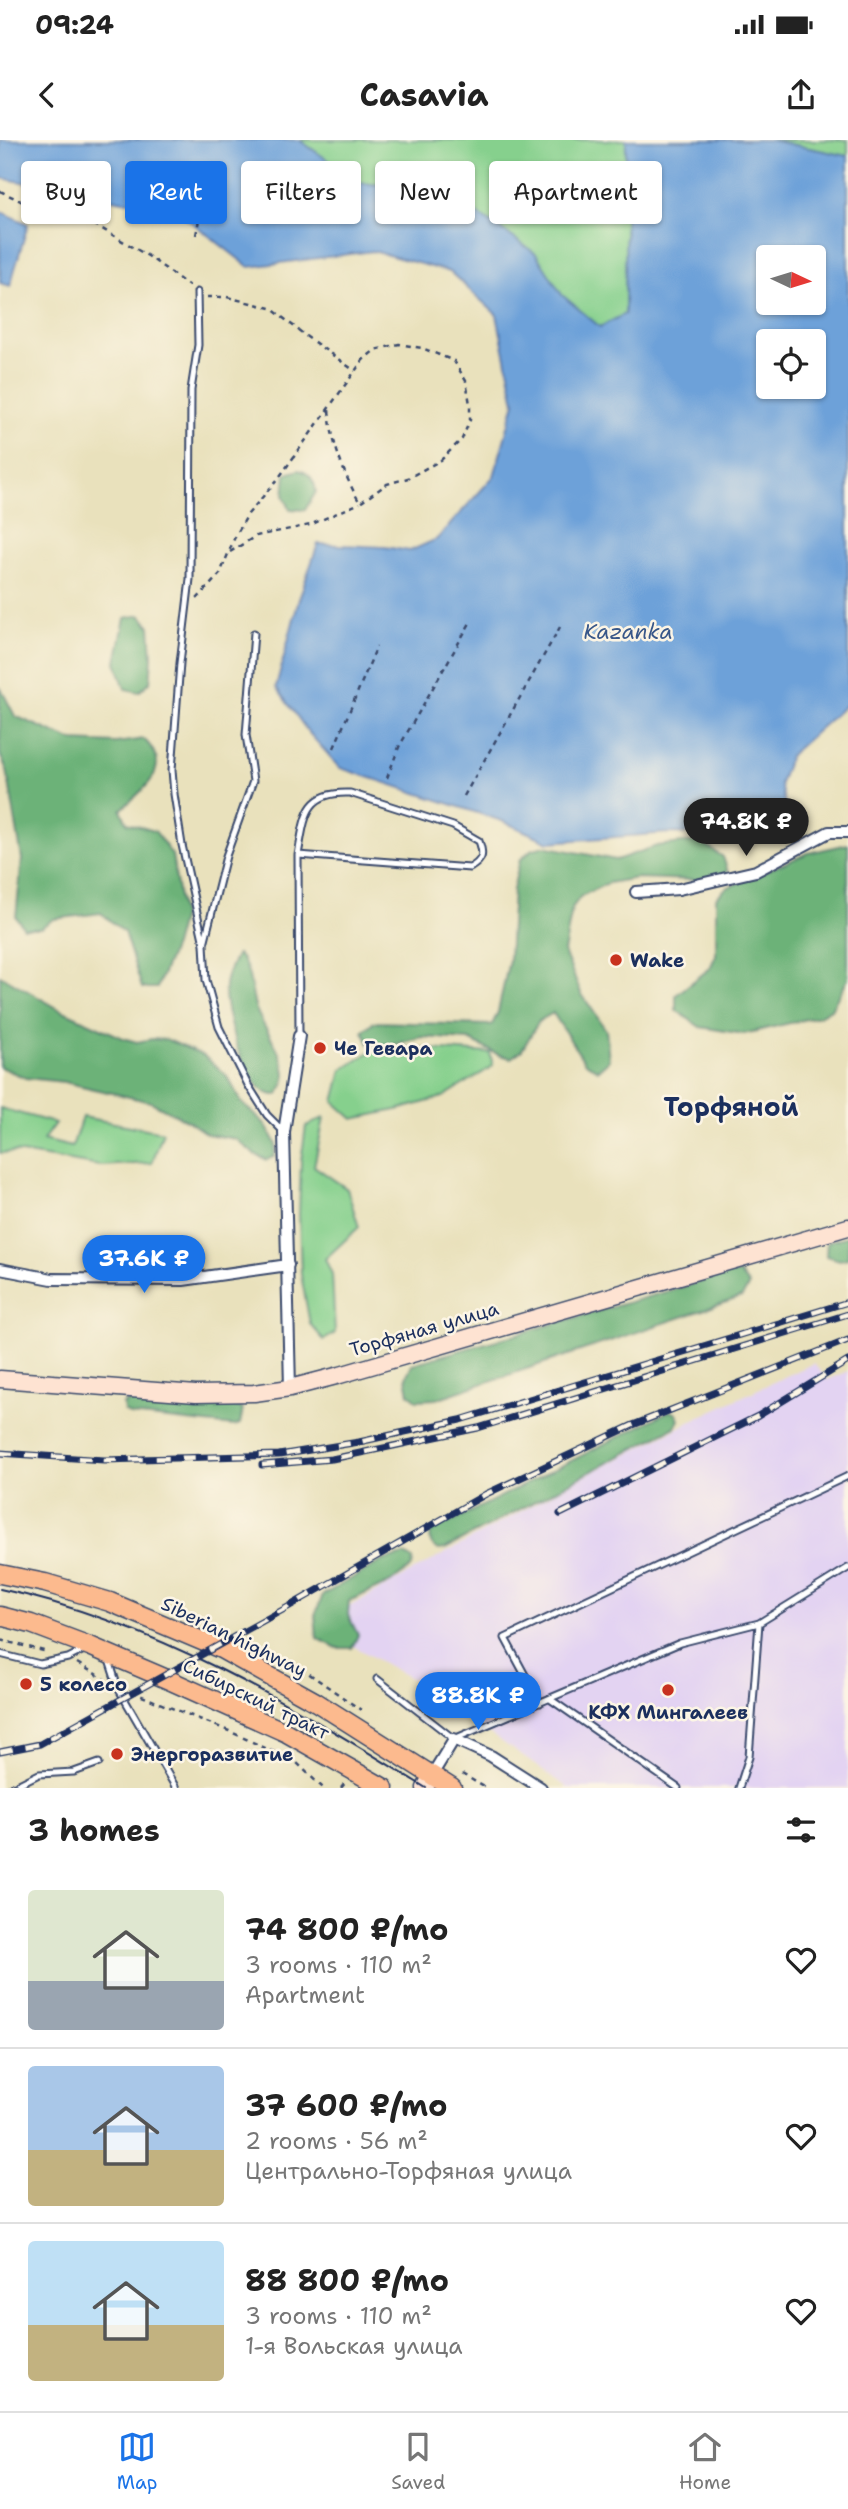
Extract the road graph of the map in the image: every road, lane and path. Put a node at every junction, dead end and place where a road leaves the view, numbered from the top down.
1 (0, 191) edge
2 (198, 224) edge
3 (196, 234) dead end
4 (197, 292) junction
5 (355, 370) junction
6 (330, 409) junction
7 (360, 503) junction
8 (228, 554) junction
9 (185, 612) junction
10 (470, 623) dead end
11 (560, 627) dead end
12 (254, 633) dead end
13 (377, 646) dead end
14 (334, 748) dead end
15 (387, 778) dead end
16 (464, 796) dead end
17 (848, 832) edge
18 (298, 855) junction
19 (636, 892) dead end
20 (204, 944) junction
21 (299, 1035) joint
22 (285, 1132) junction
23 (848, 1227) edge
24 (288, 1265) junction
25 (0, 1269) edge
26 (0, 1380) edge
27 (290, 1388) junction
28 (848, 1475) edge
29 (848, 1568) edge
30 (0, 1574) edge
31 (0, 1616) edge
32 (759, 1623) junction
33 (0, 1640) edge
34 (100, 1650) junction
35 (0, 1654) edge
36 (68, 1658) junction
37 (301, 1668) dead end
38 (377, 1678) dead end
39 (118, 1688) junction
40 (550, 1699) junction
41 (540, 1703) junction
42 (369, 1716) dead end
43 (454, 1739) junction
44 (99, 1763) dead end
45 (358, 1781) edge
46 (429, 1781) edge
47 (457, 1781) edge
48 (11, 1788) edge
49 (176, 1788) edge
50 (323, 1788) edge
51 (341, 1788) edge
52 (384, 1788) edge
53 (486, 1788) edge
54 (541, 1788) edge
55 (677, 1788) edge
56 (738, 1788) edge

1 - 4 path
2 - 3 path
4 - 5 path
4 - 9 lane
5 - 6 path
5 - 7 path
6 - 7 path
6 - 8 path
7 - 8 path
8 - 9 path
9 - 20 lane
10 - 15 path
11 - 16 path
12 - 20 lane
13 - 14 path
17 - 19 street
18 - 18 lane
18 - 21 lane
20 - 22 lane
21 - 22 street
22 - 24 street
23 - 27 street, Торфяная улица
24 - 25 street
24 - 27 street
26 - 27 street, Торфяная улица
28 - 41 lane
29 - 32 lane
30 - 46 main road, Siberian highway
31 - 34 main road
32 - 40 lane
32 - 56 lane
33 - 36 path
34 - 36 lane
34 - 39 lane
34 - 45 main road, Сибирский тракт
35 - 36 lane
36 - 39 path
37 - 42 path
38 - 43 lane
39 - 49 lane
39 - 50 path
40 - 41 lane
40 - 55 lane
41 - 43 lane
43 - 46 street
43 - 54 street
44 - 48 lane
45 - 51 path
45 - 52 main road, Сибирский тракт
46 - 47 main road
47 - 53 path

